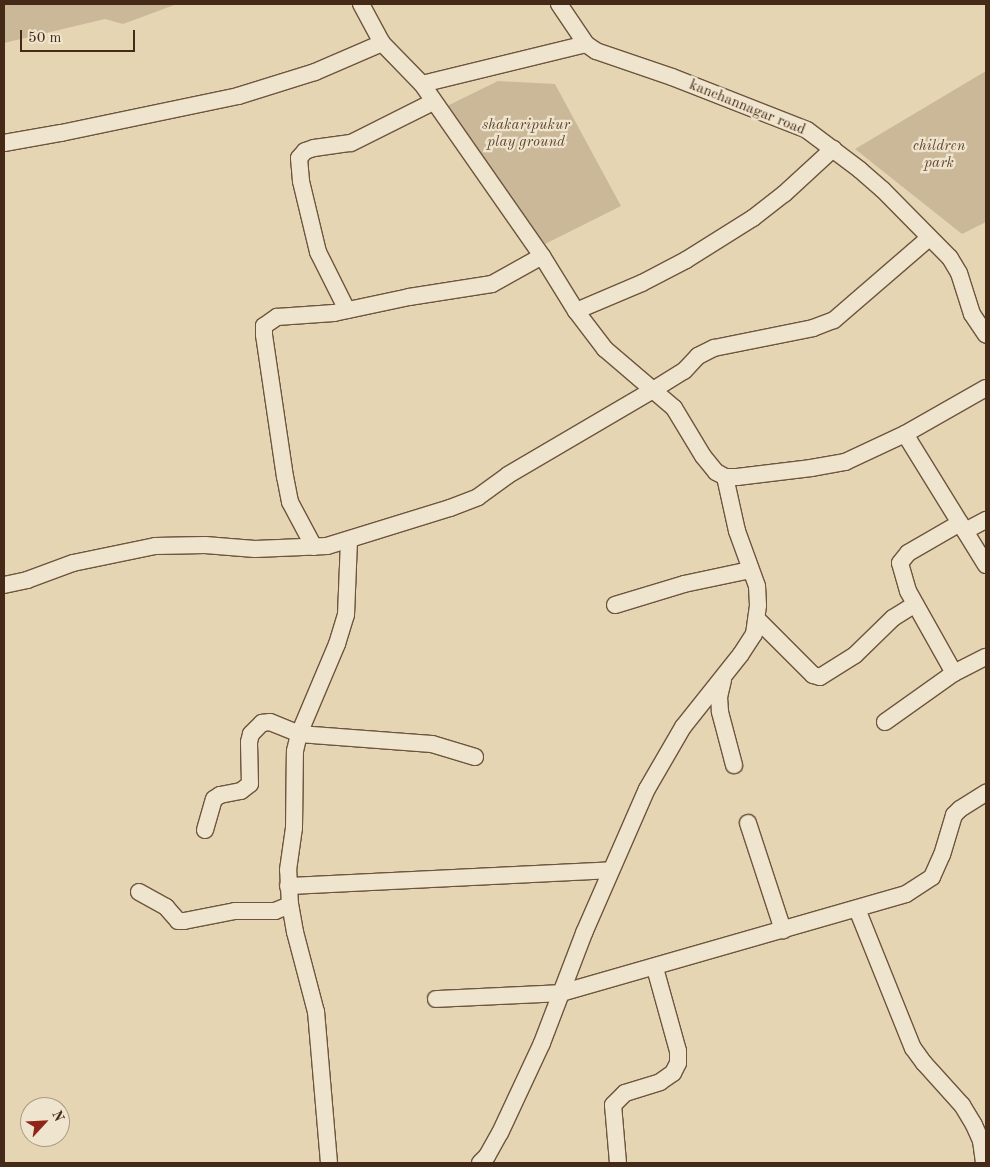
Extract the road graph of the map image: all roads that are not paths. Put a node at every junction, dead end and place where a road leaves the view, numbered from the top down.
1 (361, 4) edge
2 (559, 4) edge
3 (382, 44) junction
4 (586, 44) junction
5 (422, 84) junction
6 (433, 102) junction
7 (4, 143) edge
8 (833, 149) junction
9 (929, 238) junction
10 (542, 256) junction
11 (347, 310) junction
12 (576, 311) junction
13 (986, 336) edge
14 (986, 388) edge
15 (653, 390) junction
16 (905, 434) junction
17 (726, 477) junction
18 (986, 520) edge
19 (962, 527) junction
20 (349, 540) junction
21 (314, 547) junction
22 (986, 565) edge
23 (750, 570) junction
24 (4, 585) edge
25 (915, 604) junction
26 (615, 605) dead end
27 (757, 619) junction
28 (986, 657) edge
29 (954, 673) junction
30 (724, 675) junction
31 (885, 722) dead end
32 (299, 734) junction
33 (475, 757) dead end
34 (734, 765) dead end
35 (986, 793) edge
36 (748, 823) dead end
37 (205, 830) dead end
38 (610, 870) junction
39 (288, 886) junction
40 (139, 892) dead end
41 (290, 905) junction
42 (857, 909) junction
43 (784, 930) junction
44 (655, 968) junction
45 (561, 993) junction
46 (436, 998) dead end
47 (329, 1163) edge
48 (480, 1163) edge
49 (618, 1163) edge
50 (984, 1163) edge

1 - 3 street
2 - 4 street
3 - 5 street
3 - 7 street
4 - 5 street
4 - 8 street, kanchannagar road
5 - 6 street
6 - 10 street
6 - 11 street
8 - 9 street, kanchannagar road
8 - 12 street
9 - 13 street, kanchannagar road
9 - 15 street
10 - 11 street
10 - 12 street
11 - 21 street
12 - 15 street
14 - 16 street
15 - 17 street
15 - 20 street
16 - 17 street
16 - 19 street
17 - 23 street
18 - 19 street
19 - 22 street
19 - 25 street
20 - 21 street
20 - 32 street
21 - 24 street
23 - 26 street
23 - 27 street
25 - 27 street
25 - 29 street
27 - 30 street
28 - 29 street
29 - 31 street
30 - 34 street
30 - 38 street
32 - 33 street
32 - 37 street
32 - 39 street
35 - 42 street
36 - 43 street
38 - 39 street
38 - 45 street
39 - 41 street
40 - 41 street
41 - 47 street
42 - 43 street
42 - 50 street
43 - 44 street
44 - 45 street
44 - 49 street
45 - 46 street
45 - 48 street

